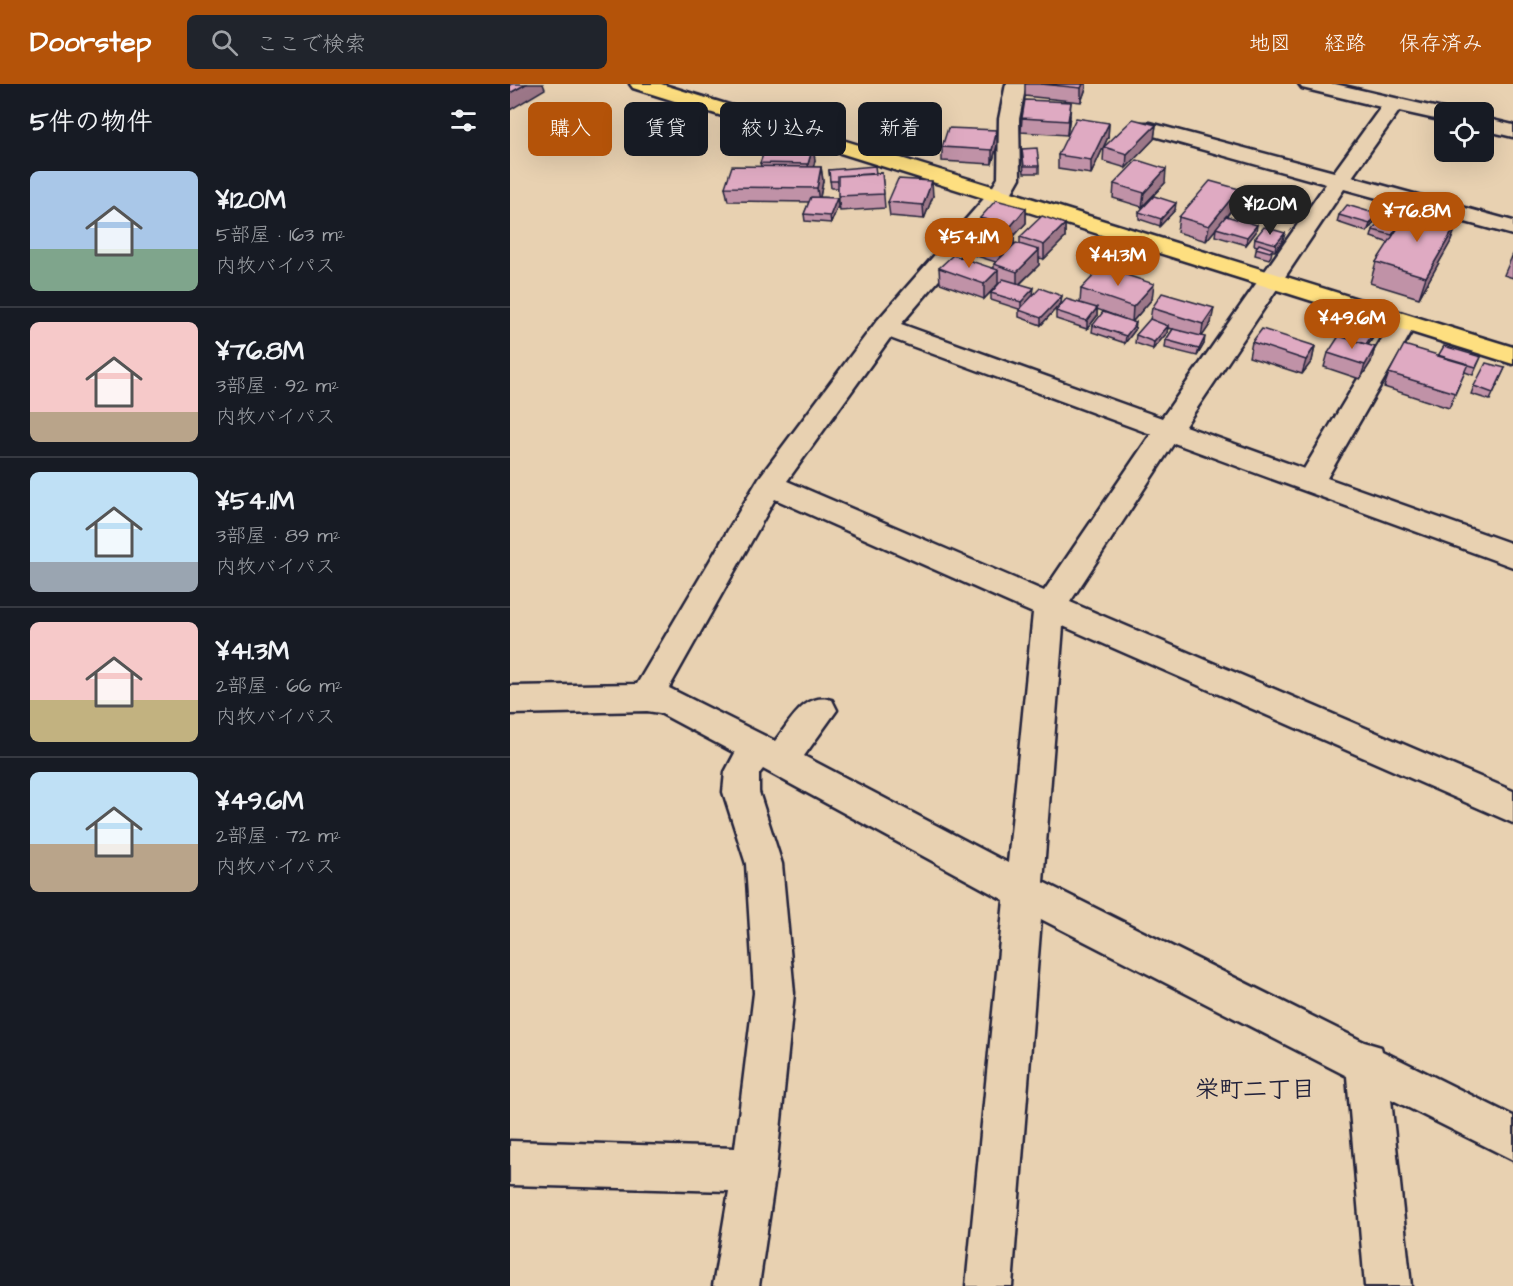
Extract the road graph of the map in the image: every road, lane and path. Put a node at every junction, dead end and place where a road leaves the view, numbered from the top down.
1 (640, 84) edge
2 (1016, 84) edge
3 (1309, 84) edge
4 (1394, 103) junction
5 (1434, 113) edge
6 (1494, 126) edge
7 (1143, 127) edge
8 (1513, 131) edge
9 (1340, 180) junction
10 (999, 196) junction
11 (1513, 228) edge
12 (1269, 280) junction
13 (1404, 322) junction
14 (885, 327) junction
15 (1513, 356) edge
16 (1170, 429) junction
17 (1310, 483) junction
18 (769, 485) junction
19 (1513, 556) edge
20 (1049, 608) junction
21 (647, 697) junction
22 (510, 700) edge
23 (820, 710) dead end
24 (768, 756) junction
25 (1513, 807) edge
26 (1026, 892) junction
27 (1366, 1062) junction
28 (1513, 1139) edge
29 (510, 1163) edge
30 (754, 1170) junction
31 (736, 1286) edge
32 (989, 1286) edge
33 (1388, 1286) edge

1 - 10 main road
2 - 10 street
3 - 4 street
4 - 5 street
4 - 9 street
6 - 8 street
7 - 9 street
9 - 11 street
9 - 12 street
10 - 12 main road
10 - 14 street
12 - 13 main road
12 - 16 street
13 - 15 main road
13 - 17 street
14 - 16 street
14 - 18 street
16 - 17 street
16 - 20 street
17 - 19 street
18 - 20 street
18 - 21 street
20 - 25 street
20 - 26 street
21 - 22 street
21 - 24 street
23 - 24 street
24 - 26 street
24 - 30 street
26 - 27 street
26 - 32 street
27 - 28 street
27 - 33 street
29 - 30 street
30 - 31 street

